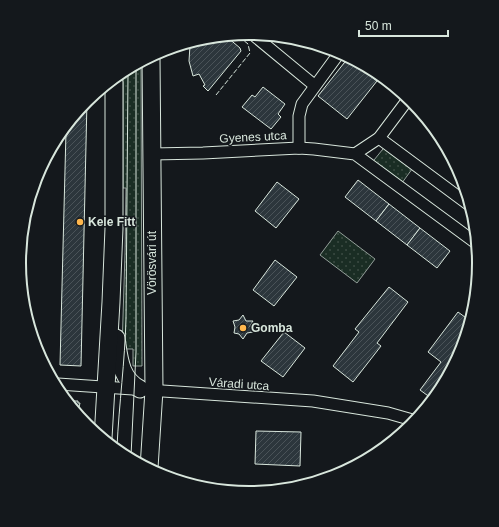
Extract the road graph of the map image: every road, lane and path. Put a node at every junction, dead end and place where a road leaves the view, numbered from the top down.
1 (259, 40) edge
2 (336, 57) edge
3 (151, 63) edge
4 (114, 85) edge
5 (314, 85) junction
6 (405, 103) edge
7 (379, 138) junction
8 (299, 148) junction
9 (152, 154) junction
10 (355, 154) junction
11 (463, 201) edge
12 (472, 240) edge
13 (111, 302) junction
14 (62, 384) edge
15 (106, 387) junction
16 (147, 390) junction
17 (411, 419) edge
18 (103, 433) edge
19 (149, 463) edge

1 - 5 street
2 - 5 street
3 - 9 main road, Vörösvári út
4 - 13 main road
5 - 8 street
6 - 7 street
7 - 10 street
7 - 11 street
8 - 9 street, Gyenes utca
8 - 10 street, Gyenes utca
9 - 16 main road, Vörösvári út
10 - 12 street, Gyenes utca
13 - 15 main road
13 - 16 main road
14 - 15 street, Váradi utca
15 - 16 street, Váradi utca
15 - 18 main road
16 - 17 street, Váradi utca
16 - 19 main road, Vörösvári út

